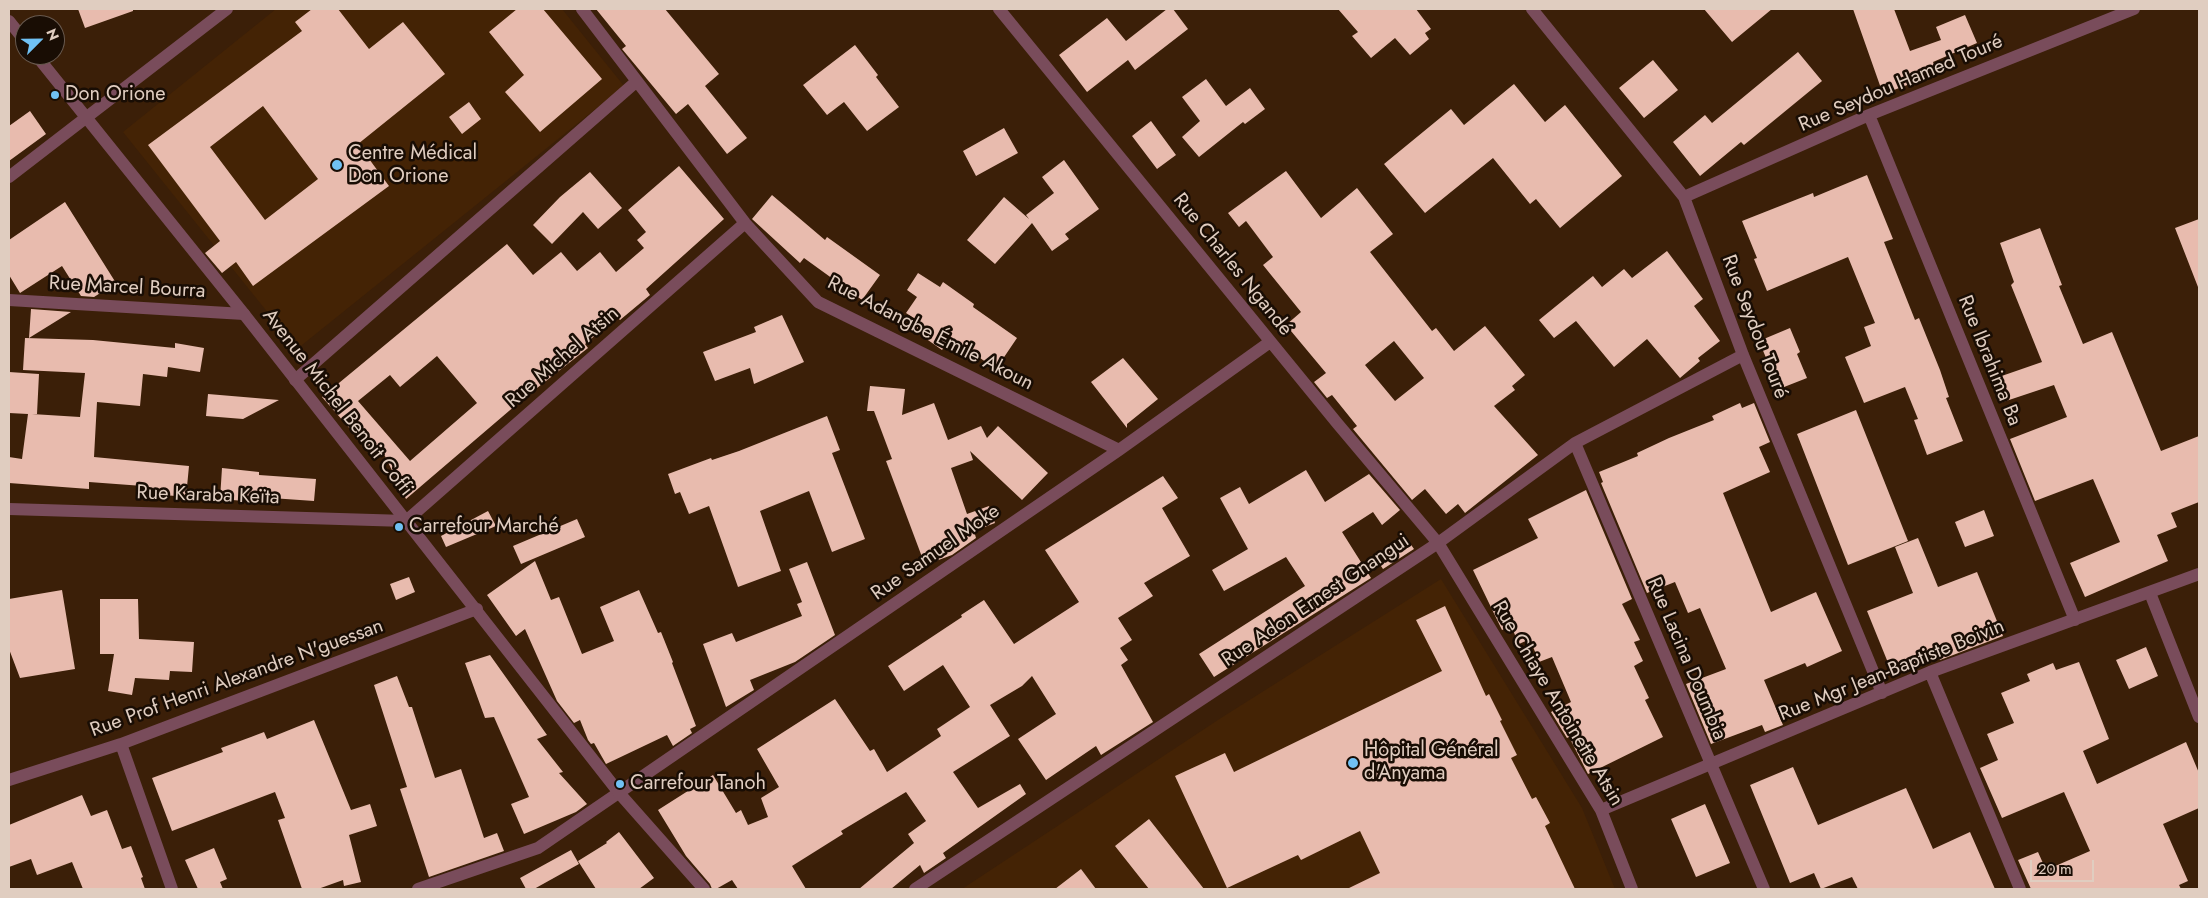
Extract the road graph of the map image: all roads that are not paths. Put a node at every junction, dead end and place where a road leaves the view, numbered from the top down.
1 (226, 9) edge
2 (582, 9) edge
3 (999, 9) edge
4 (1532, 9) edge
5 (2134, 9) edge
6 (44, 65) edge
7 (637, 81) junction
8 (1869, 116) junction
9 (86, 118) junction
10 (9, 177) edge
11 (1684, 197) junction
12 (745, 223) junction
13 (9, 300) edge
14 (244, 314) junction
15 (1270, 342) junction
16 (1744, 355) junction
17 (295, 380) junction
18 (1575, 443) junction
19 (1119, 450) junction
20 (9, 509) edge
21 (406, 520) junction
22 (1438, 543) junction
23 (2199, 574) edge
24 (2150, 592) junction
25 (477, 609) junction
26 (2075, 620) junction
27 (1930, 672) junction
28 (1882, 693) junction
29 (2199, 717) edge
30 (121, 744) junction
31 (1710, 764) junction
32 (9, 780) edge
33 (620, 794) junction
34 (1602, 810) junction
35 (172, 889) edge
36 (418, 889) edge
37 (704, 889) edge
38 (915, 889) edge
39 (1632, 889) edge
40 (1764, 889) edge
41 (2020, 889) edge

1 - 9 street
2 - 7 street, Rue Adangbe Émile Akoun
3 - 15 street, Rue Charles Ngandé
4 - 11 street, Rue Seydou Touré
5 - 8 street, Rue Seydou Hamed Touré
6 - 9 street, Avenue Michel Benoit Coffi
7 - 12 street, Rue Adangbe Émile Akoun
7 - 17 street
8 - 11 street, Rue Seydou Hamed Touré
8 - 26 street, Rue Ibrahima Ba
9 - 10 street
9 - 14 street, Avenue Michel Benoit Coffi
11 - 16 street, Rue Seydou Touré
12 - 19 street, Rue Adangbe Émile Akoun
12 - 21 street, Rue Michel Atsin
13 - 14 street, Rue Marcel Bourra
14 - 17 street, Avenue Michel Benoit Coffi
15 - 19 street, Rue Samuel Moke
15 - 22 street, Rue Charles Ngandé
16 - 18 street, Rue Adon Ernest Gnangui
16 - 28 street, Rue Seydou Touré
17 - 21 street, Avenue Michel Benoit Coffi
18 - 22 street, Rue Adon Ernest Gnangui
18 - 31 street, Rue Lacina Doumbia
19 - 33 street, Rue Samuel Moke
20 - 21 street, Rue Karaba Keïta
21 - 25 street, Avenue Michel Benoit Coffi
22 - 34 street, Rue Chiaye Antoinette Atsin
22 - 38 street, Rue Adon Ernest Gnangui
23 - 24 street, Rue Mgr Jean-Baptiste Boivin
24 - 26 street, Rue Mgr Jean-Baptiste Boivin
24 - 29 street
25 - 30 street, Rue Prof Henri Alexandre N'guessan
25 - 33 street, Avenue Michel Benoit Coffi
26 - 27 street, Rue Mgr Jean-Baptiste Boivin
27 - 28 street, Rue Mgr Jean-Baptiste Boivin
27 - 41 street
28 - 31 street, Rue Mgr Jean-Baptiste Boivin
30 - 32 street, Rue Prof Henri Alexandre N'guessan
30 - 35 street
31 - 34 street, Rue Mgr Jean-Baptiste Boivin
31 - 40 street, Rue Lacina Doumbia
33 - 36 street, Rue Samuel Moke
33 - 37 street, Avenue Michel Benoit Coffi
34 - 39 street, Rue Chiaye Antoinette Atsin

